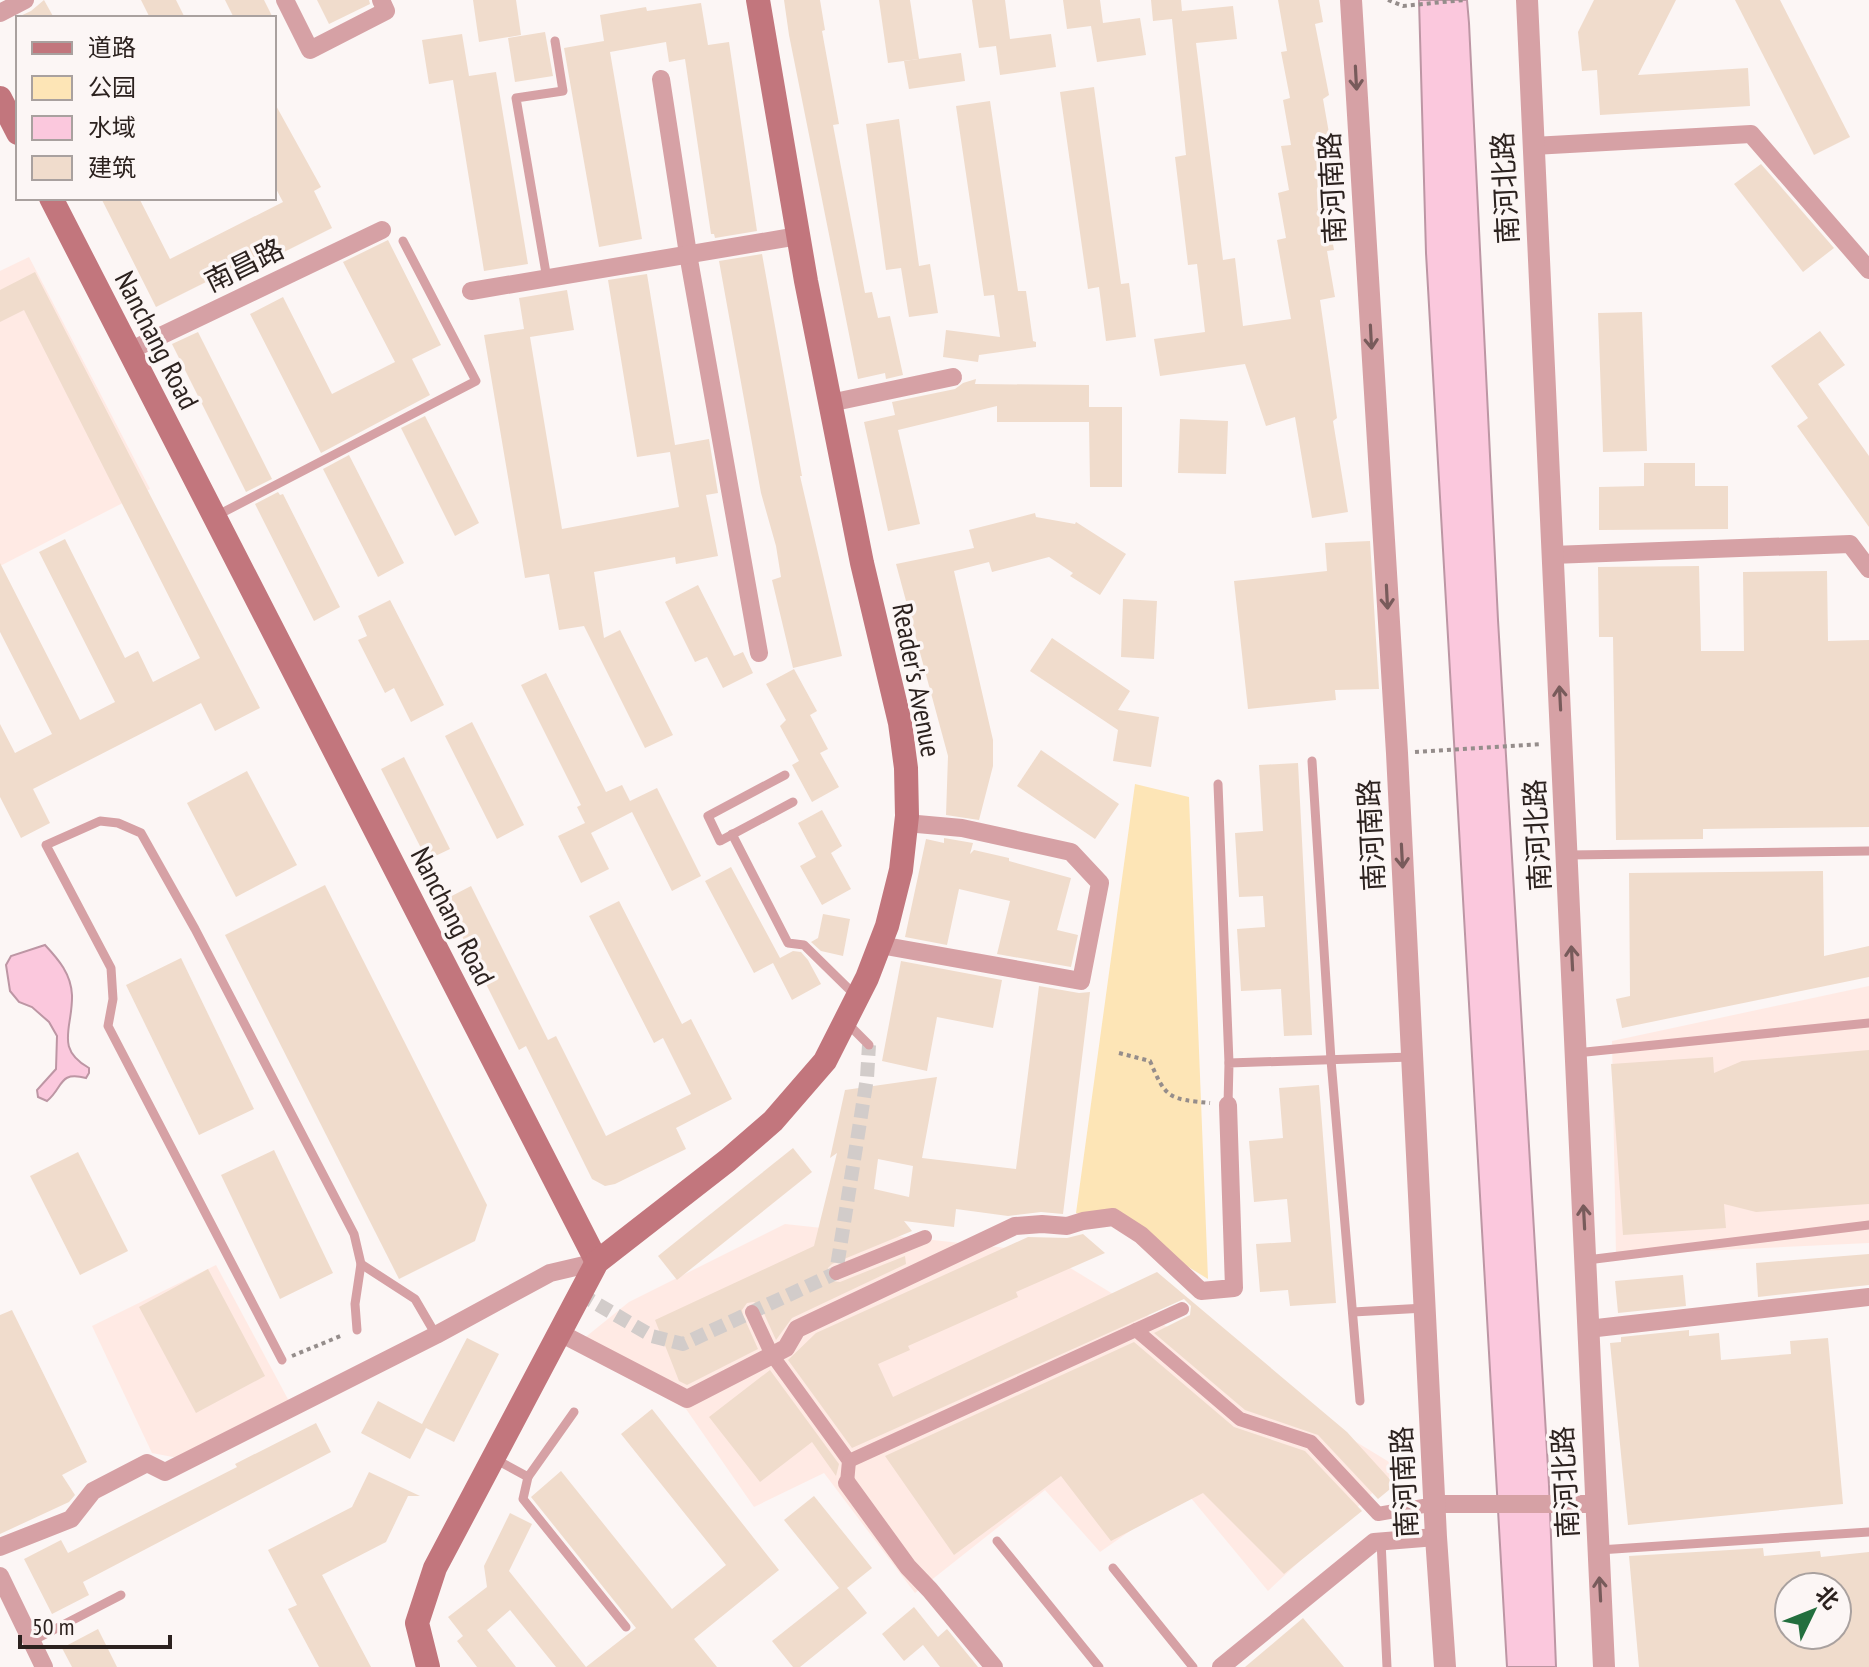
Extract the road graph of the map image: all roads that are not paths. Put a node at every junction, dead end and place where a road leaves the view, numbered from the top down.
1 (25, 0) edge
2 (285, 0) edge
3 (381, 0) edge
4 (758, 0) edge
5 (1351, 0) edge
6 (1527, 0) edge
7 (0, 13) edge
8 (555, 41) dead end
9 (661, 79) dead end
10 (0, 98) edge
11 (16, 129) edge
12 (1533, 146) junction
13 (52, 200) edge
14 (382, 230) dead end
15 (798, 236) junction
16 (403, 241) dead end
17 (688, 254) junction
18 (1869, 270) edge
19 (547, 279) junction
20 (471, 291) dead end
21 (129, 351) junction
22 (953, 377) dead end
23 (830, 403) junction
24 (214, 517) junction
25 (1552, 555) junction
26 (1869, 569) edge
27 (759, 653) dead end
28 (1312, 761) dead end
29 (785, 775) dead end
30 (1218, 784) dead end
31 (793, 802) dead end
32 (906, 823) junction
33 (732, 834) junction
34 (1869, 851) edge
35 (1568, 855) junction
36 (880, 945) junction
37 (858, 998) junction
38 (846, 1021) junction
39 (1869, 1023) edge
40 (869, 1045) dead end
41 (1576, 1053) junction
42 (1412, 1057) junction
43 (1331, 1060) junction
44 (1229, 1063) junction
45 (1228, 1105) joint
46 (1869, 1225) edge
47 (925, 1237) dead end
48 (1586, 1260) junction
49 (597, 1262) junction
50 (361, 1264) junction
51 (836, 1273) dead end
52 (1869, 1297) edge
53 (1425, 1308) junction
54 (1182, 1309) dead end
55 (752, 1312) dead end
56 (1353, 1312) junction
57 (1588, 1329) junction
58 (357, 1330) road end
59 (1136, 1330) junction
60 (560, 1333) junction
61 (436, 1335) junction
62 (772, 1355) junction
63 (282, 1360) road end
64 (1360, 1401) dead end
65 (574, 1412) dead end
66 (493, 1458) junction
67 (849, 1461) junction
68 (528, 1477) junction
69 (847, 1483) joint
70 (1435, 1504) junction
71 (1597, 1504) junction
72 (1869, 1532) edge
73 (1436, 1537) junction
74 (997, 1541) dead end
75 (1381, 1541) junction
76 (0, 1547) edge
77 (1599, 1550) junction
78 (1113, 1568) dead end
79 (0, 1576) edge
80 (121, 1595) dead end
81 (626, 1627) dead end
82 (32, 1641) junction
83 (44, 1667) edge
84 (428, 1667) edge
85 (994, 1667) edge
86 (1099, 1667) edge
87 (1193, 1667) edge
88 (1221, 1667) edge
89 (1387, 1667) edge
90 (1445, 1667) edge
91 (1604, 1667) edge

1 - 7 street
2 - 3 street
4 - 15 main road, Reader's Avenue
5 -> 42 street, 南河南路
6 - 12 street, 南河北路
8 - 19 lane
9 - 17 street
10 - 11 main road
12 - 18 street
12 - 25 street, 南河北路
13 - 21 main road, Nanchang Road
14 - 21 street, 南昌路
15 - 17 street
15 - 23 main road, Reader's Avenue
16 - 24 lane
17 - 19 street
17 - 27 street
19 - 20 street
21 - 24 main road, Nanchang Road
22 - 23 street
23 - 32 main road, Reader's Avenue
24 - 49 main road, Nanchang Road
25 - 26 street
35 -> 25 street, 南河北路
28 - 43 lane
29 - 33 lane
30 - 44 lane
31 - 33 lane
32 - 36 main road, Reader's Avenue
32 - 36 street
33 - 37 lane
34 - 35 lane
41 -> 35 street, 南河北路
36 - 37 main road, Reader's Avenue
37 - 38 main road, Reader's Avenue
38 - 40 lane
38 - 49 main road, Reader's Avenue
39 - 41 lane
48 -> 41 street, 南河北路
42 - 43 lane
42 - 53 street, 南河南路
43 - 44 lane
43 - 56 lane
44 - 45 lane
45 - 62 street
46 - 48 lane
47 - 51 street
48 - 57 street, 南河北路
49 - 60 main road
49 - 61 street
50 - 58 lane
50 - 61 lane
50 - 63 lane
52 - 57 street
53 - 56 lane
53 - 70 street, 南河南路
54 - 59 street
55 - 62 street
56 - 64 lane
57 - 71 street, 南河北路
59 - 67 street
59 - 70 street
60 - 62 street
60 - 66 main road
61 - 76 street
62 - 67 street
65 - 68 lane
66 - 68 lane
66 - 84 main road
67 - 69 street
68 - 81 lane
69 - 85 street
70 - 71 street
70 - 73 street, 南河南路
71 - 77 street, 南河北路
72 - 77 lane
73 - 75 street
73 - 90 street, 南河南路
74 - 86 lane
75 - 88 street
75 - 89 lane
91 -> 77 street, 南河北路
78 - 87 lane
79 - 82 street
80 - 82 lane
82 - 83 street

